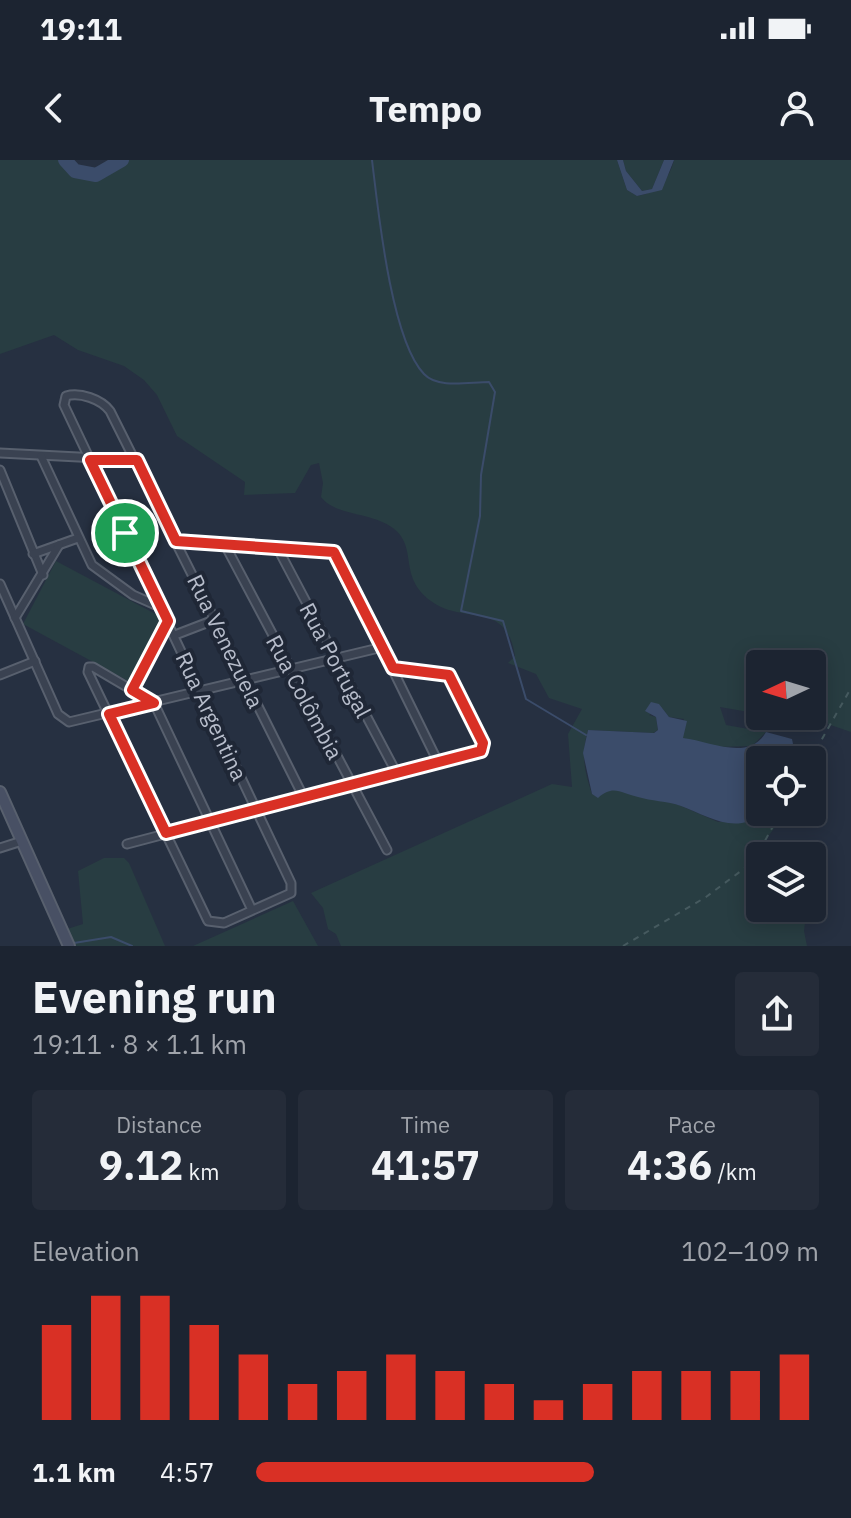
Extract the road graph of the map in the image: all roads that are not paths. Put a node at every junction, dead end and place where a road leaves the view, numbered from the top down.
1 (64, 405) joint
2 (0, 453) edge
3 (41, 456) junction
4 (90, 460) junction
5 (137, 460) junction
6 (0, 470) edge
7 (78, 538) junction
8 (176, 541) junction
9 (224, 543) junction
10 (59, 545) junction
11 (277, 547) junction
12 (33, 554) junction
13 (43, 575) junction
14 (0, 584) edge
15 (160, 607) junction
16 (15, 618) junction
17 (214, 620) junction
18 (168, 621) junction
19 (175, 635) junction
20 (383, 647) junction
21 (335, 659) junction
22 (35, 661) junction
23 (393, 668) junction
24 (291, 670) junction
25 (0, 675) edge
26 (247, 682) junction
27 (132, 690) junction
28 (201, 693) junction
29 (154, 703) junction
30 (109, 714) junction
31 (438, 762) junction
32 (396, 772) junction
33 (353, 785) junction
34 (0, 792) edge
35 (303, 796) junction
36 (255, 807) junction
37 (210, 820) junction
38 (166, 833) junction
39 (22, 841) junction
40 (127, 844) dead end
41 (0, 848) edge
42 (387, 850) dead end
43 (252, 910) junction
44 (69, 946) edge

1 - 4 street, Rua Argentina
1 - 5 street, Rua Venezuela
2 - 3 street
3 - 4 street
3 - 7 street
4 - 5 street
4 - 15 street, Rua Argentina
5 - 8 street, Rua Venezuela
6 - 12 street
7 - 10 street
7 - 15 street
8 - 9 street
8 - 17 street, Rua Venezuela
9 - 11 street
9 - 24 street, Rua Colômbia
10 - 12 street
10 - 13 street
11 - 20 street
11 - 21 street, Rua Portugal
12 - 13 street
13 - 16 street
14 - 16 street
15 - 18 street, Rua Argentina
16 - 22 street
17 - 19 street, Rua Argentina
17 - 26 street, Rua Venezuela
18 - 19 street, Rua Argentina
18 - 27 street, Rua Argentina
19 - 28 street, Rua Argentina
20 - 21 street
20 - 23 street
21 - 24 street
21 - 32 street, Rua Portugal
22 - 25 street
22 - 30 street
23 - 31 street
23 - 31 street
24 - 26 street
24 - 33 street, Rua Colômbia
26 - 28 street
26 - 35 street, Rua Venezuela
27 - 29 street
27 - 30 street
28 - 29 street
28 - 36 street, Rua Argentina
29 - 30 street
29 - 37 street
30 - 38 street
31 - 32 street
32 - 33 street
33 - 35 street
33 - 42 street, Rua Colômbia
34 - 39 main road
35 - 36 street
36 - 37 street
36 - 43 street, Rua Argentina
37 - 38 street
37 - 43 street
38 - 40 street
38 - 43 street
39 - 41 street
39 - 44 main road

